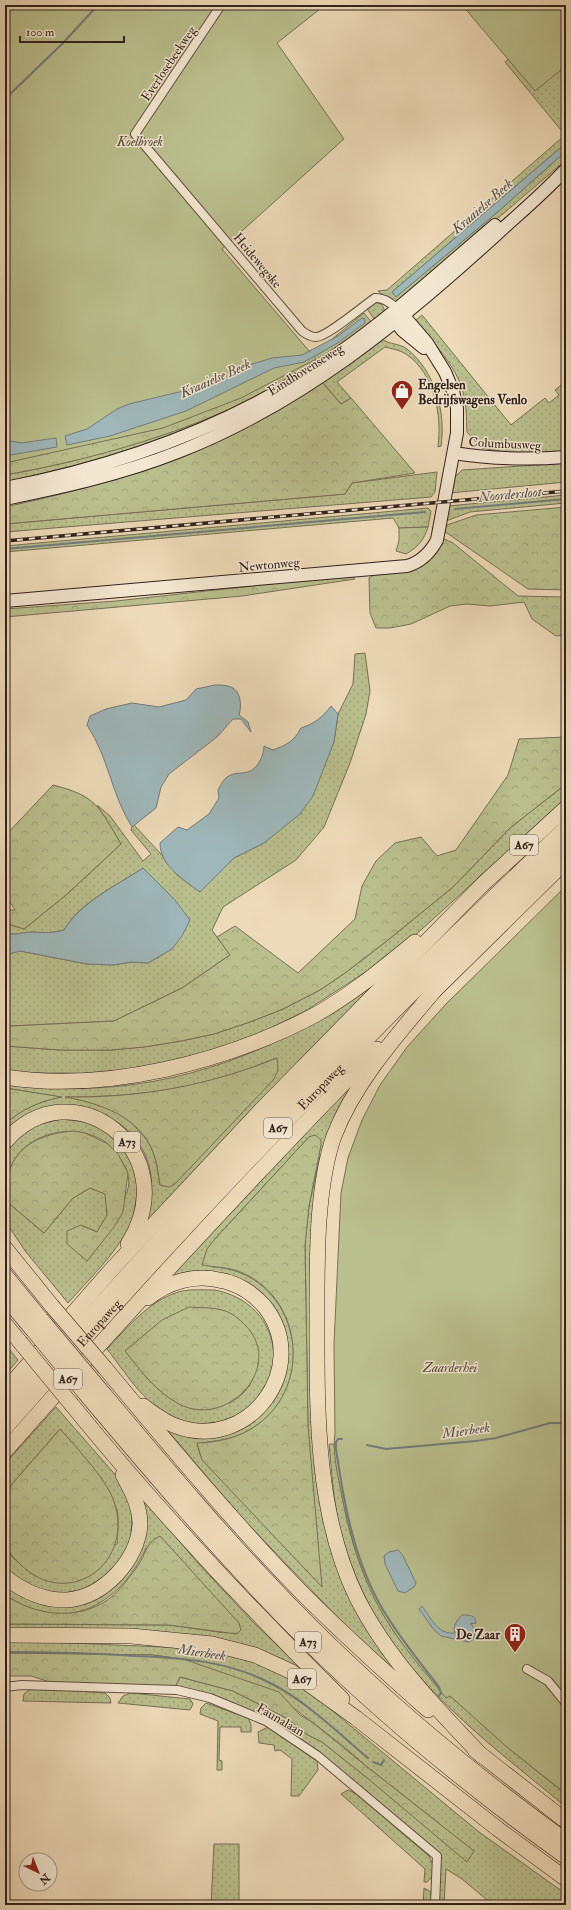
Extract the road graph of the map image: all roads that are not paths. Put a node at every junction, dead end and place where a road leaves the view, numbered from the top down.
1 (221, 5) edge
2 (136, 134) joint
3 (566, 164) edge
4 (566, 169) edge
5 (397, 315) junction
6 (454, 453) junction
7 (566, 457) edge
8 (5, 488) edge
9 (5, 499) edge
10 (5, 602) edge
11 (566, 808) edge
12 (566, 828) edge
13 (566, 843) edge
14 (566, 861) edge
15 (484, 884) junction
16 (440, 985) junction
17 (5, 1077) edge
18 (5, 1142) edge
19 (5, 1238) edge
20 (5, 1248) edge
21 (22, 1268) junction
22 (112, 1269) junction
23 (5, 1275) edge
24 (5, 1297) edge
25 (118, 1323) junction
26 (5, 1324) edge
27 (36, 1324) junction
28 (5, 1328) edge
29 (20, 1342) junction
30 (88, 1386) junction
31 (7, 1389) edge
32 (126, 1394) junction
33 (5, 1411) edge
34 (5, 1428) edge
35 (18, 1436) junction
36 (5, 1451) edge
37 (111, 1453) junction
38 (5, 1456) edge
39 (5, 1577) edge
40 (5, 1635) edge
41 (527, 1669) dead end
42 (5, 1687) edge
43 (566, 1703) edge
44 (482, 1756) junction
45 (420, 1767) junction
46 (566, 1821) edge
47 (566, 1840) edge
48 (566, 1857) edge
49 (566, 1879) edge
50 (435, 1905) edge

1 - 2 street, Everlosebeekweg
2 - 5 street, Heidewegske
3 - 5 main road, Eindhovenseweg
4 - 5 main road, Eindhovenseweg
5 - 6 main road, Columbusweg
5 - 8 main road, Eindhovenseweg
5 - 9 main road, Eindhovenseweg
6 - 7 main road, Columbusweg
6 - 10 main road, Newtonweg
11 - 15 highway, A67
12 - 33 highway, Europaweg / A67
13 - 34 highway, Europaweg / A67
14 - 16 highway, A67
15 - 17 highway, A67
15 - 22 highway, A67
16 - 25 highway, A67
16 - 44 highway, A73
18 - 22 highway, A73
19 - 21 highway, A73
20 - 21 highway, A73
21 - 32 highway, A73, bridge
22 - 31 highway, A67
23 - 27 highway, A73
24 - 27 highway, A73
25 - 32 highway, A67
25 - 35 highway, A67
26 - 29 highway, A73
27 - 30 highway, A73, bridge
28 - 29 highway
29 - 37 highway, A73, bridge
30 - 47 highway, A73
30 - 48 highway, A73
32 - 44 highway, A73
35 - 36 highway, A67
35 - 38 highway
37 - 39 highway, A73
37 - 45 highway, A73
40 - 45 highway, A67
41 - 43 street
42 - 50 street, Faunalaan
44 - 46 highway, A73
45 - 49 highway, A73

